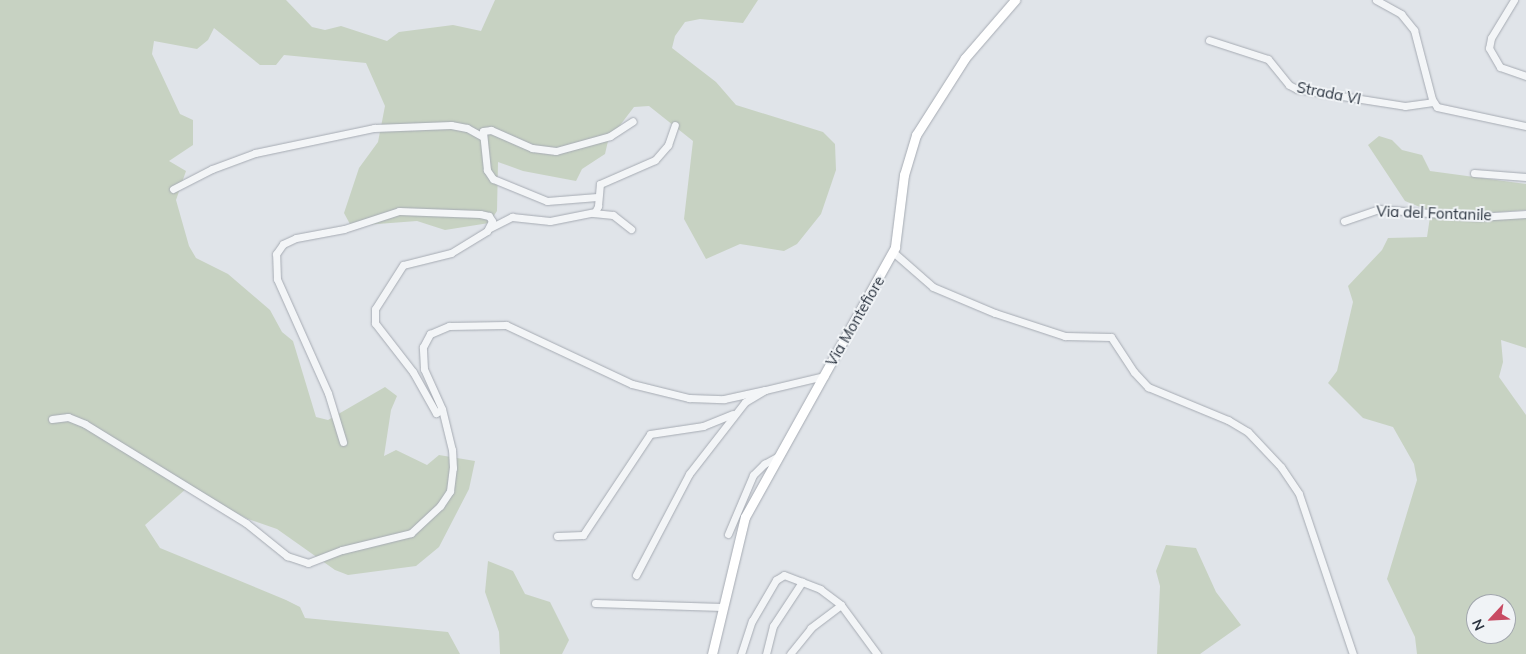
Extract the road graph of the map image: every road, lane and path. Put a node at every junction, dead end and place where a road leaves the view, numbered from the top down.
1 (1014, 0) edge
2 (1376, 0) edge
3 (1514, 0) edge
4 (1209, 40) dead end
5 (1526, 76) edge
6 (1433, 102) junction
7 (633, 121) dead end
8 (675, 125) dead end
9 (1526, 126) edge
10 (483, 137) junction
11 (1474, 173) dead end
12 (1526, 178) edge
13 (173, 189) dead end
14 (597, 197) junction
15 (593, 213) junction
16 (1526, 214) edge
17 (1344, 221) dead end
18 (631, 229) dead end
19 (484, 233) junction
20 (893, 252) junction
21 (824, 376) junction
22 (765, 390) junction
23 (442, 410) junction
24 (736, 413) junction
25 (52, 419) dead end
26 (344, 442) dead end
27 (777, 457) junction
28 (728, 534) dead end
29 (557, 536) dead end
30 (636, 575) dead end
31 (802, 582) junction
32 (595, 604) dead end
33 (841, 605) junction
34 (722, 607) junction
35 (712, 654) edge
36 (741, 654) edge
37 (766, 654) edge
38 (790, 654) edge
39 (877, 654) edge
40 (1353, 654) edge

1 - 20 main road, Via Montefiore
2 - 6 street
3 - 5 street
4 - 6 street, Strada VI
6 - 9 street
7 - 10 street
8 - 14 street
10 - 13 street
10 - 14 street
11 - 12 street
14 - 15 street
15 - 18 street
15 - 19 street
16 - 17 street, Via del Fontanile
19 - 23 street
19 - 26 street
20 - 21 main road, Via Montefiore
20 - 40 street
21 - 22 street
21 - 27 main road, Via Montefiore
22 - 23 street
22 - 24 street
23 - 25 street
24 - 29 street
24 - 30 street
27 - 28 street
27 - 34 main road, Via Montefiore
31 - 33 street
31 - 36 street
31 - 37 street
32 - 34 street
33 - 38 street
33 - 39 street
34 - 35 main road, Via Montefiore

